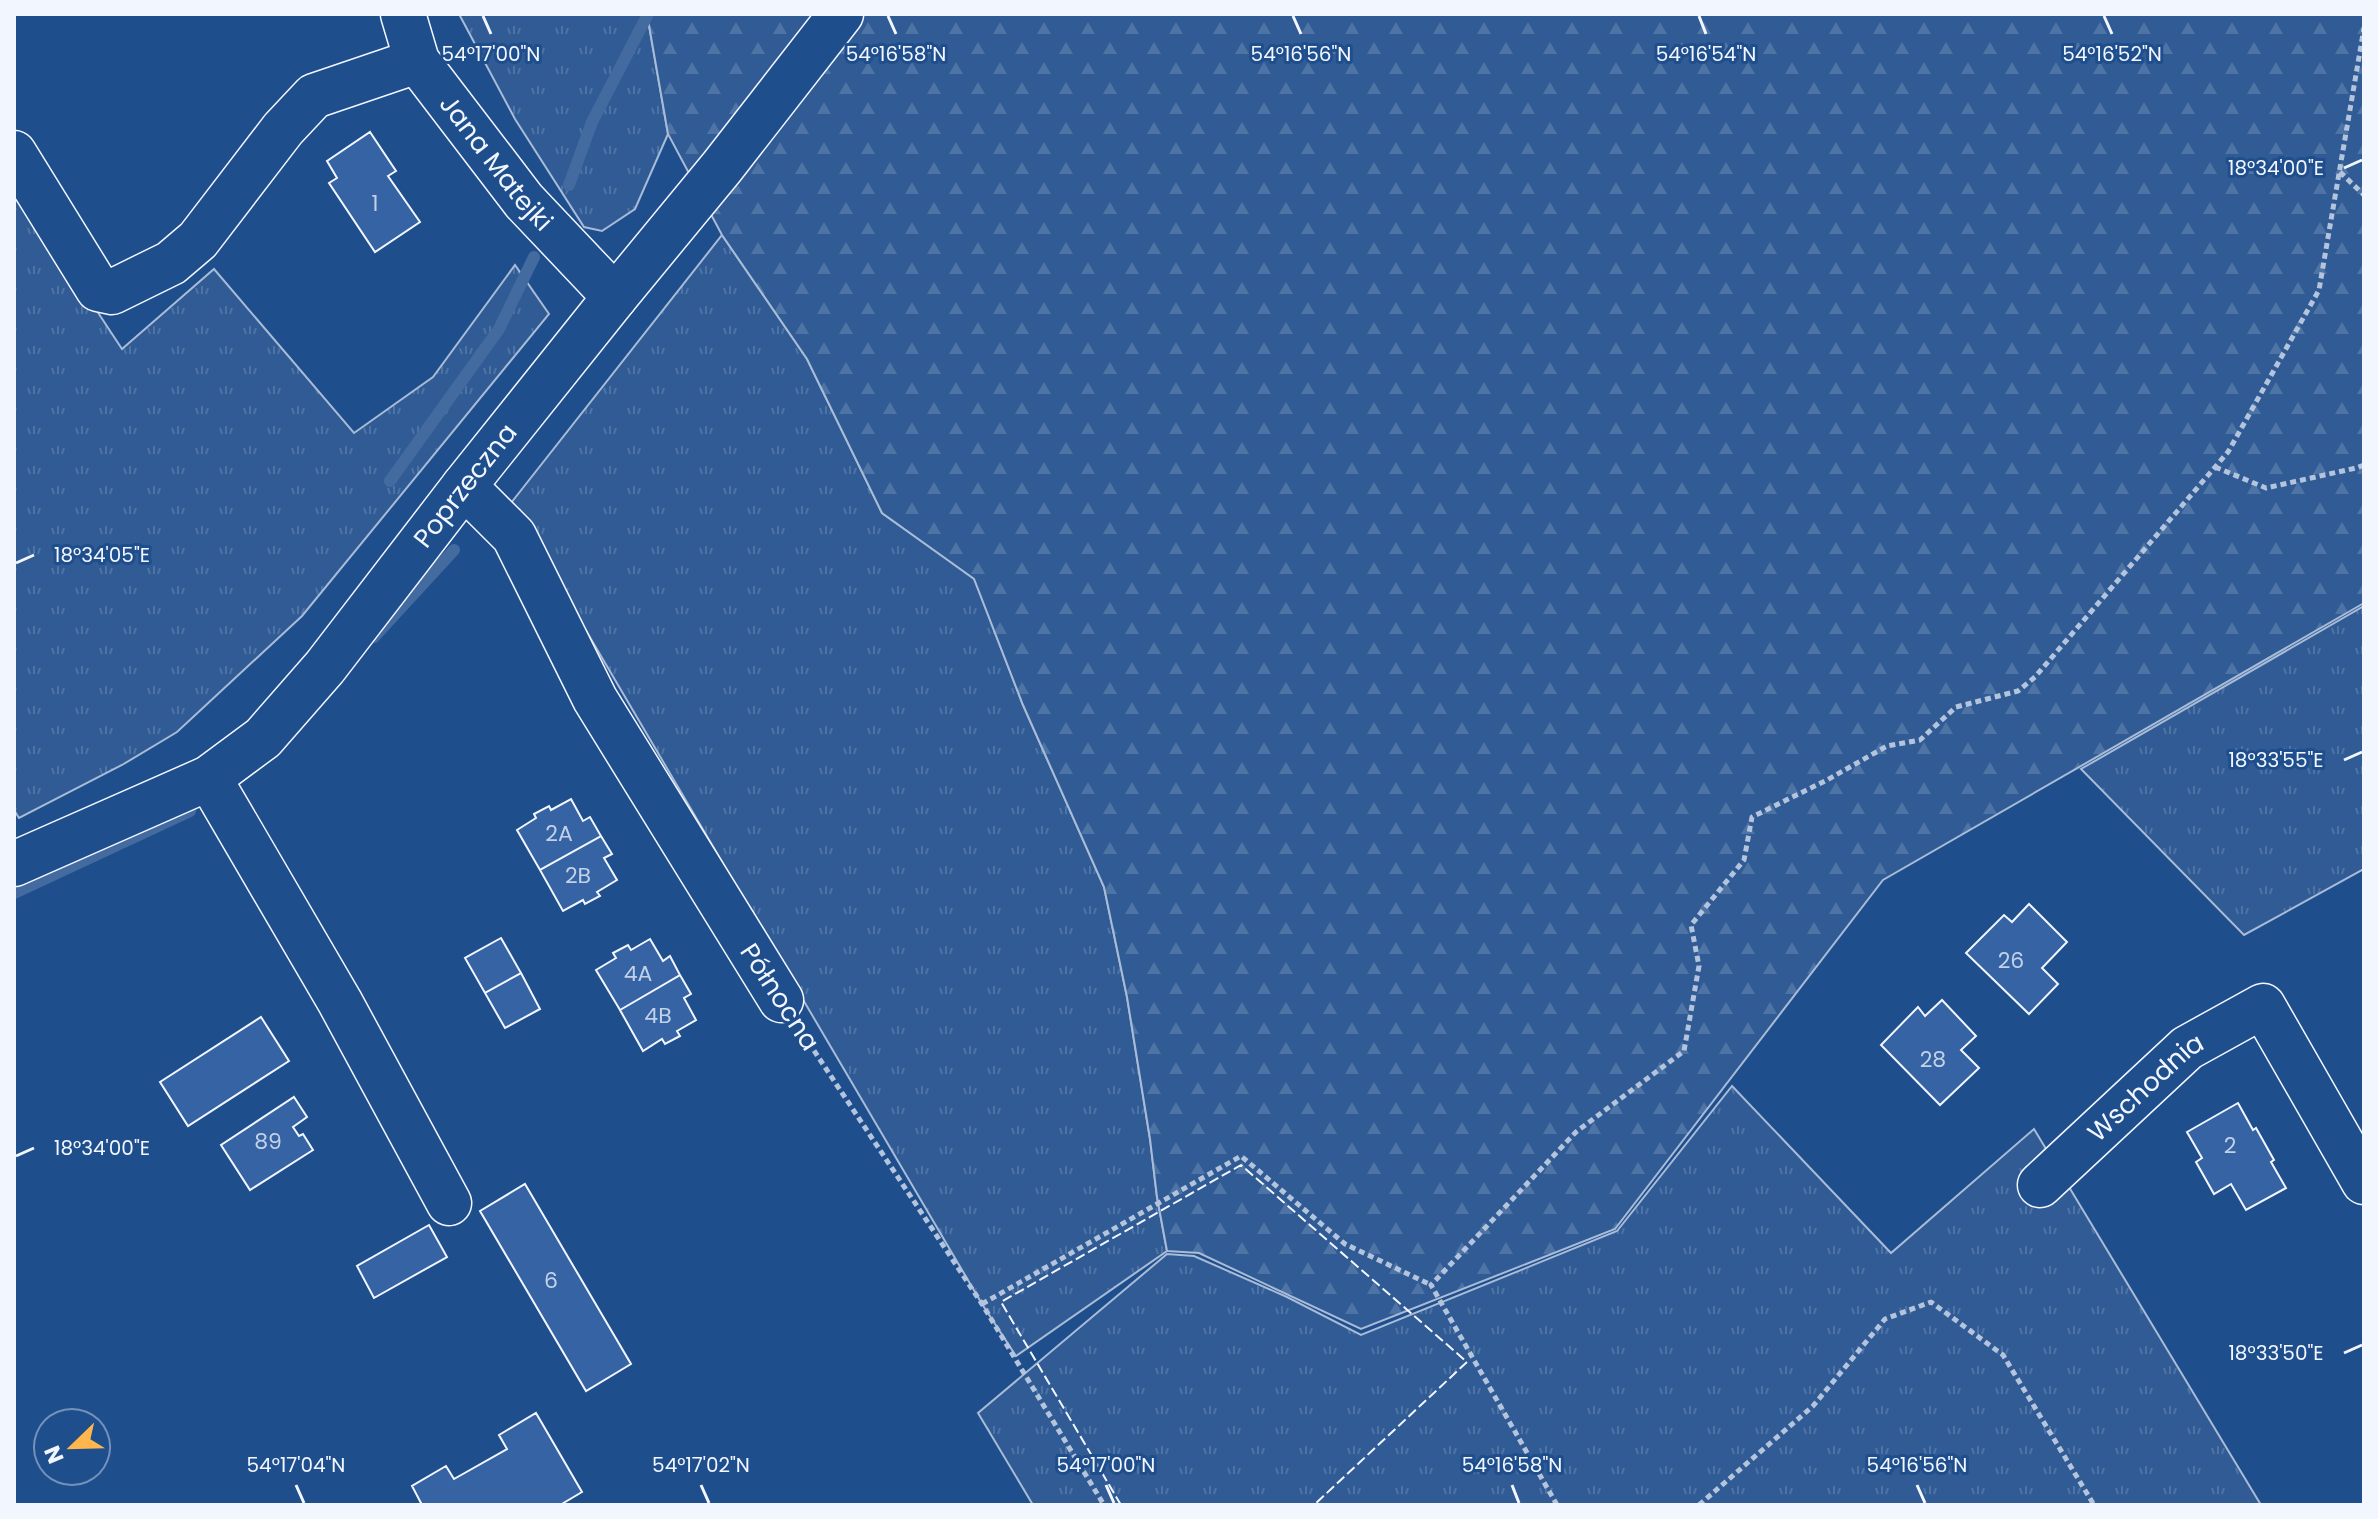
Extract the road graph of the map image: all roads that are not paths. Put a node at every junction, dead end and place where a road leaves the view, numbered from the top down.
1 (403, 14) edge
2 (841, 14) edge
3 (417, 61) junction
4 (14, 153) edge
5 (615, 297) junction
6 (464, 486) junction
7 (209, 778) junction
8 (14, 864) edge
9 (781, 1000) road end
10 (2364, 1182) edge
11 (2040, 1185) dead end
12 (449, 1203) dead end

1 - 3 street, Jana Matejki
2 - 5 street, Poprzeczna
3 - 4 street
3 - 5 street, Jana Matejki
5 - 6 street, Poprzeczna
6 - 7 street, Poprzeczna
6 - 9 street, Północna
7 - 8 street, Poprzeczna
7 - 12 street
10 - 11 street, Wschodnia

